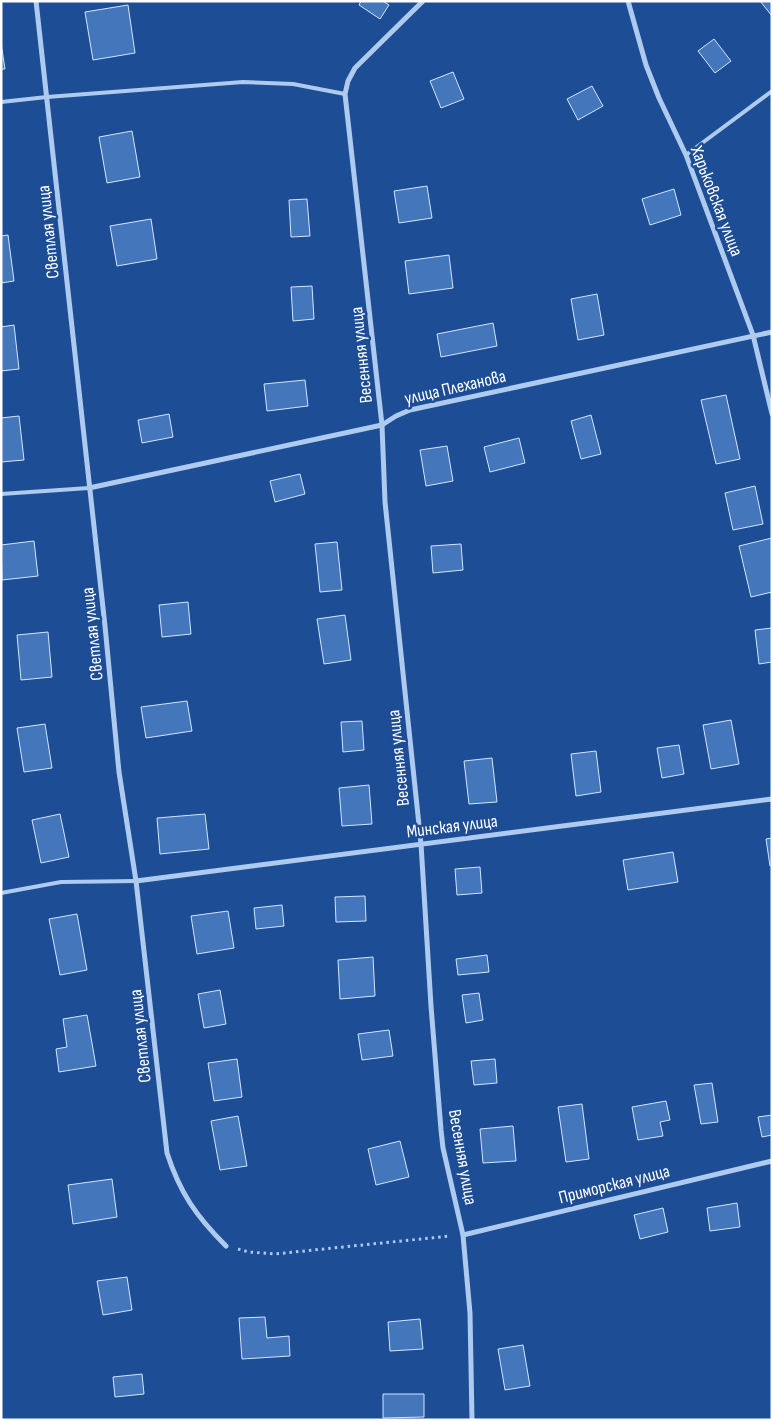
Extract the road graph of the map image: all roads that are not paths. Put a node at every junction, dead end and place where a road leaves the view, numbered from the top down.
1 (36, 1) edge
2 (423, 1) edge
3 (628, 1) edge
4 (772, 91) edge
5 (345, 94) junction
6 (47, 97) junction
7 (1, 102) edge
8 (686, 155) junction
9 (772, 332) edge
10 (753, 335) junction
11 (772, 414) edge
12 (382, 425) junction
13 (89, 488) junction
14 (1, 494) edge
15 (772, 799) edge
16 (421, 844) junction
17 (136, 881) junction
18 (1, 893) edge
19 (772, 1160) edge
20 (463, 1235) junction
21 (226, 1246) road end
22 (472, 1420) edge

1 - 6 street, Светлая улица
2 - 5 street
3 - 8 street, Харьковская улица
4 - 8 lane
5 - 6 lane
5 - 12 street, Весенняя улица
6 - 7 lane
6 - 13 street, Светлая улица
8 - 10 street, Харьковская улица
9 - 10 street, улица Плеханова
10 - 11 street, Харьковская улица
10 - 12 street, улица Плеханова
12 - 13 street, улица Плеханова
12 - 16 street, Весенняя улица
13 - 14 lane
13 - 17 street, Светлая улица
15 - 16 street, Минская улица
16 - 17 street, Минская улица
16 - 20 street, Весенняя улица
17 - 18 lane
17 - 21 street, Светлая улица
19 - 20 street, Приморская улица
20 - 22 street, Весенняя улица

